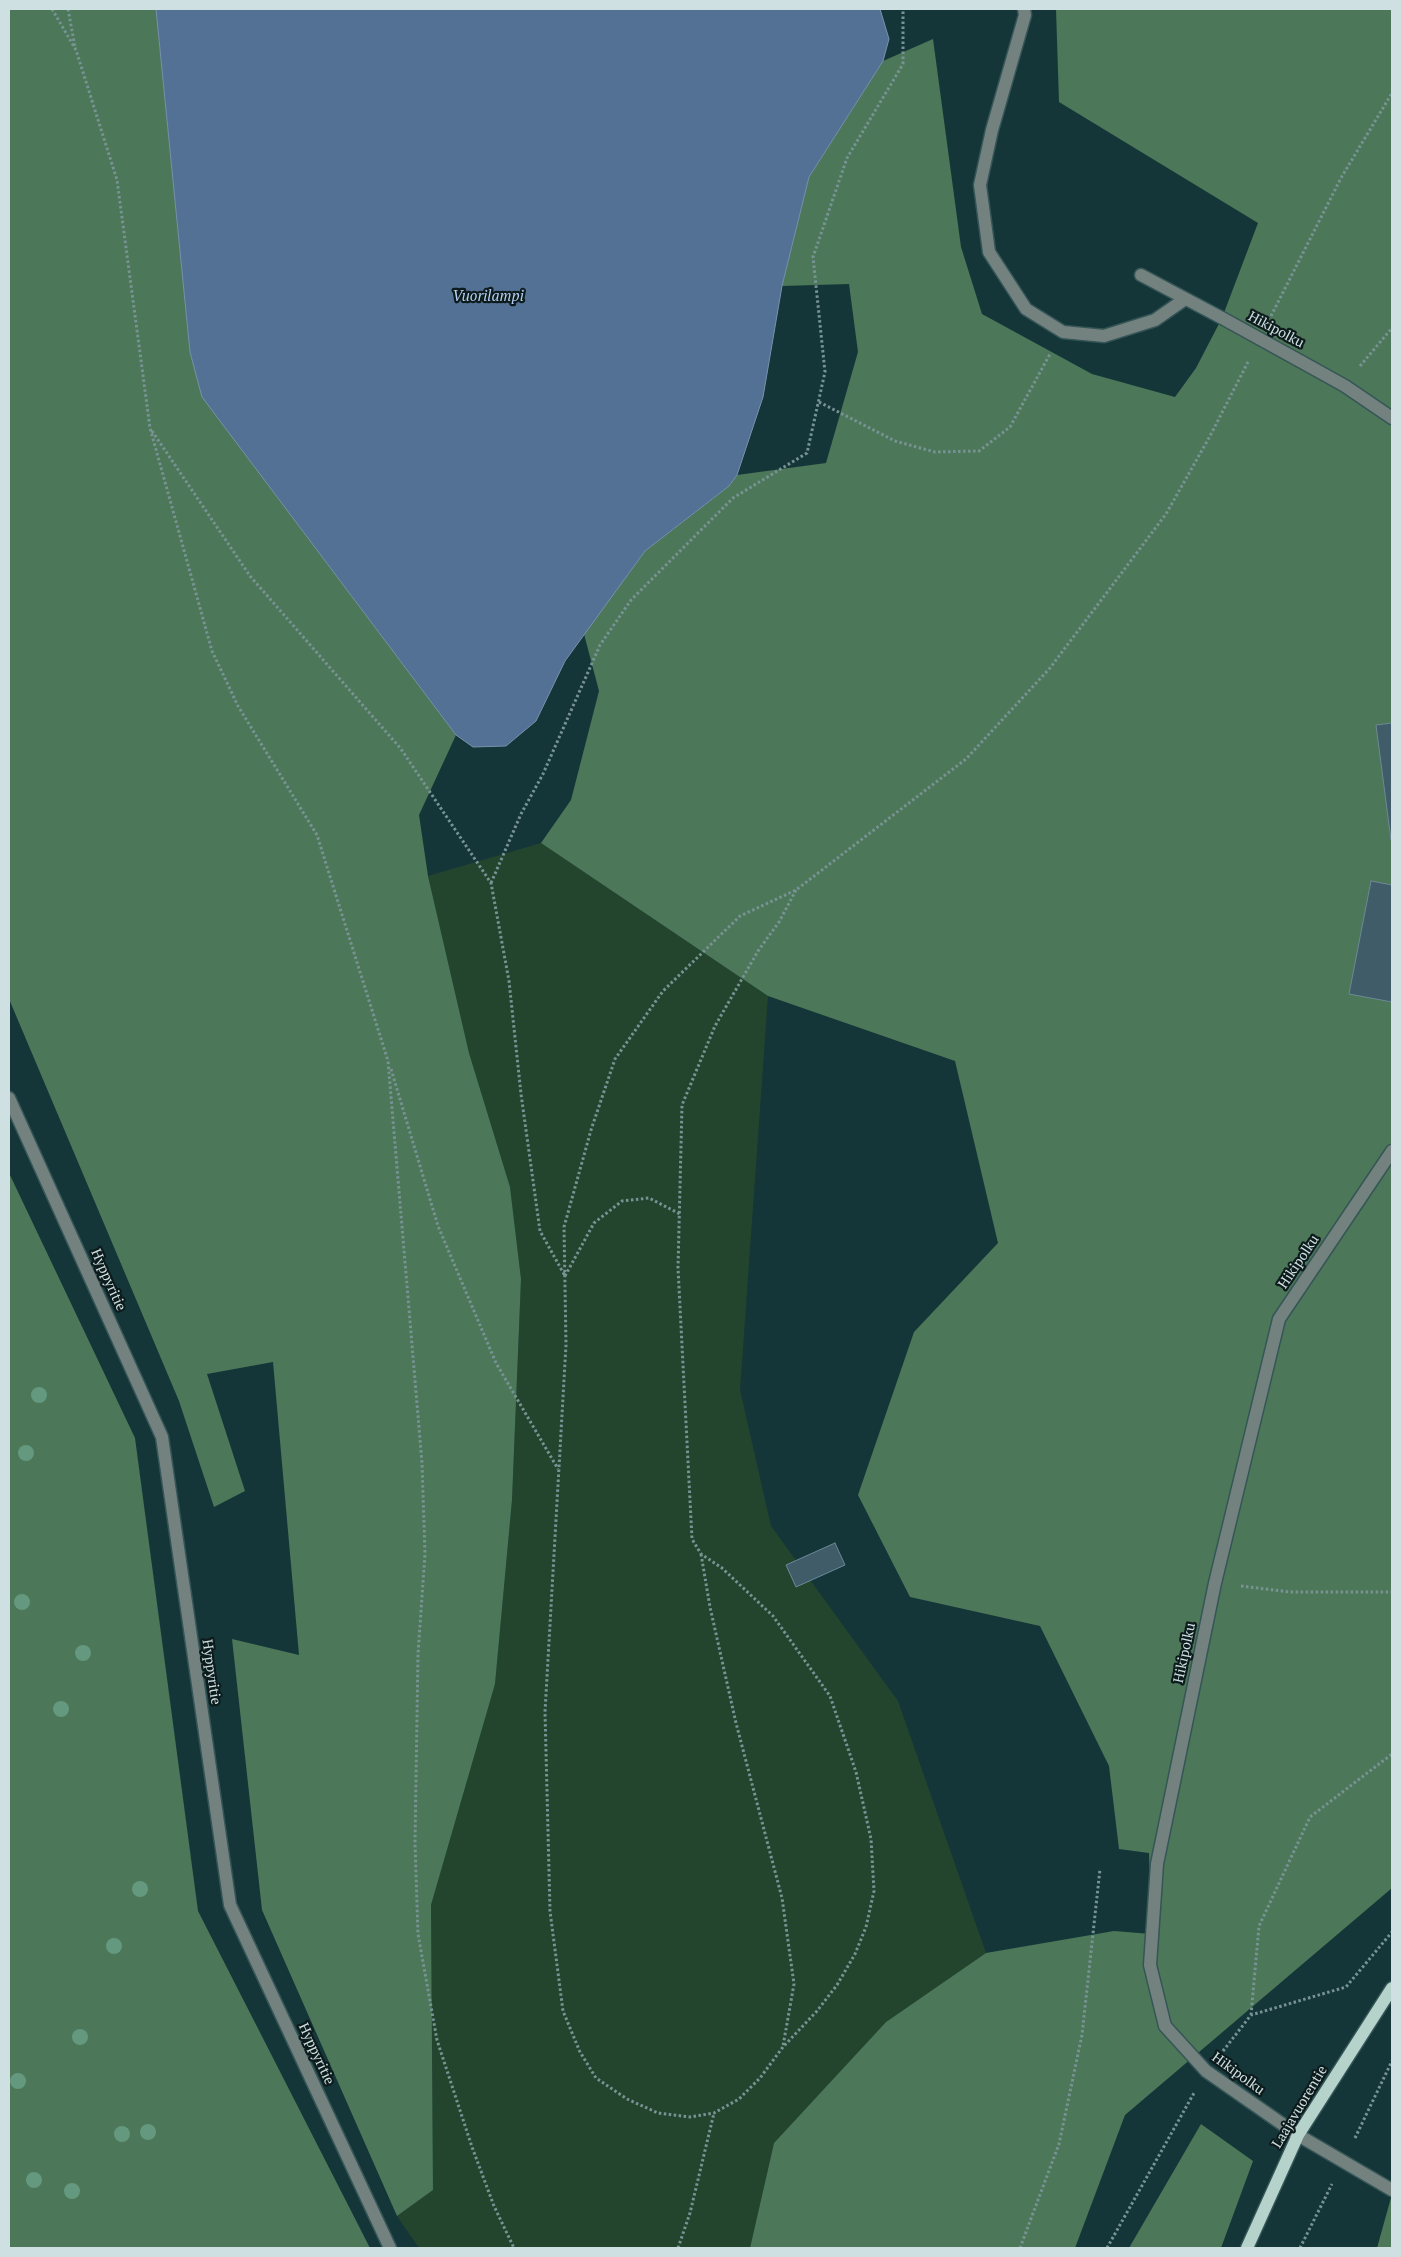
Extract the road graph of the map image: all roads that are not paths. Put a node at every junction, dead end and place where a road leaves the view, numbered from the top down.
1 (1024, 9) edge
2 (1141, 274) dead end
3 (1185, 299) junction
4 (1392, 418) edge
5 (9, 1098) edge
6 (1392, 1151) edge
7 (1392, 1988) edge
8 (1298, 2134) junction
9 (1392, 2190) edge
10 (390, 2248) edge
11 (1247, 2248) edge

1 - 3 lane
2 - 3 lane, Hikipolku
3 - 4 lane, Hikipolku, bridge
5 - 10 lane, Hyppyritie
6 - 8 lane, Hikipolku
7 - 8 main road, Laajavuorentie
8 - 9 lane, Hikipolku
8 - 11 main road, Laajavuorentie

